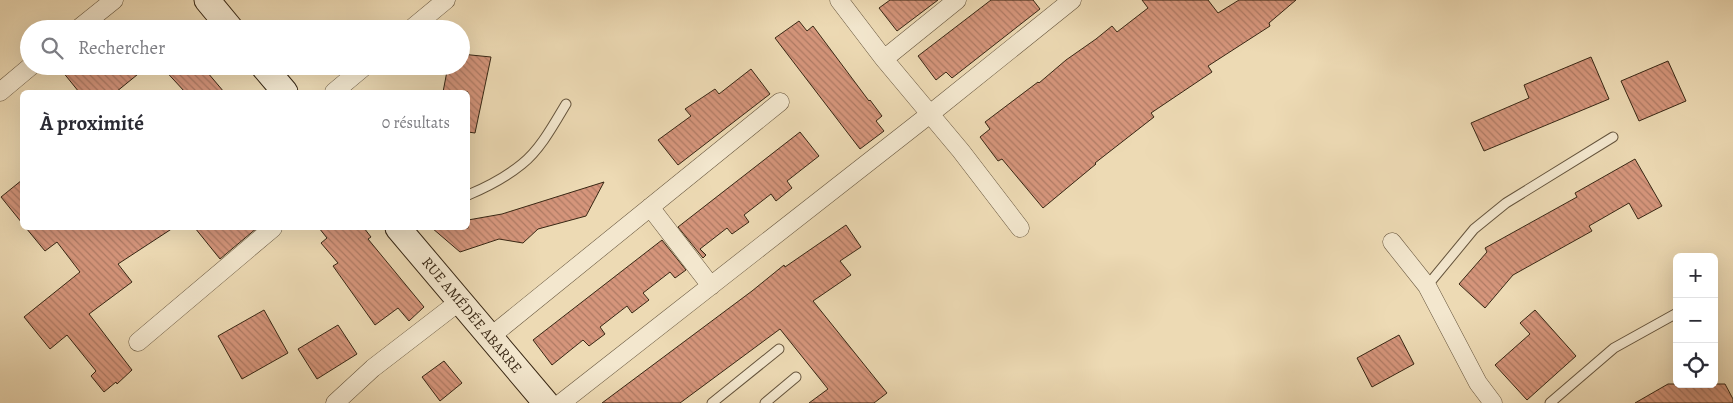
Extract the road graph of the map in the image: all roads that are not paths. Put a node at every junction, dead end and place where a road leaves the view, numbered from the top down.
1 (114, 0) edge
2 (207, 0) edge
3 (446, 0) edge
4 (839, 0) edge
5 (957, 0) edge
6 (1072, 0) edge
7 (89, 20) edge
8 (224, 20) edge
9 (422, 20) edge
10 (884, 59) junction
11 (21, 75) edge
12 (271, 75) edge
13 (354, 75) edge
14 (283, 90) edge
15 (336, 90) edge
16 (0, 92) edge
17 (780, 102) dead end
18 (566, 104) dead end
19 (930, 114) junction
20 (1612, 137) dead end
21 (470, 194) edge
22 (650, 207) junction
23 (1020, 228) dead end
24 (272, 230) edge
25 (400, 230) edge
26 (1392, 242) dead end
27 (711, 286) junction
28 (1427, 286) junction
29 (460, 301) junction
30 (1673, 315) edge
31 (490, 337) junction
32 (138, 342) dead end
33 (779, 349) dead end
34 (796, 378) dead end
35 (570, 400) edge
36 (335, 403) edge
37 (546, 403) edge
38 (712, 403) edge
39 (765, 403) edge
40 (1492, 403) edge
41 (1550, 403) edge

1 - 7 street
2 - 8 street
3 - 9 street
4 - 10 street
5 - 10 street
6 - 19 street
10 - 19 street
11 - 16 street
12 - 14 street
13 - 15 street
17 - 22 street
18 - 21 lane
19 - 23 street
19 - 27 street
20 - 28 lane
22 - 27 street
22 - 31 street
24 - 32 street
25 - 29 street, RUE AMÉDÉE ABARRE
26 - 28 street
27 - 35 street
28 - 40 street
29 - 31 street, RUE AMÉDÉE ABARRE
29 - 36 street
30 - 41 lane
31 - 37 street, RUE AMÉDÉE ABARRE
33 - 38 lane
34 - 39 lane

